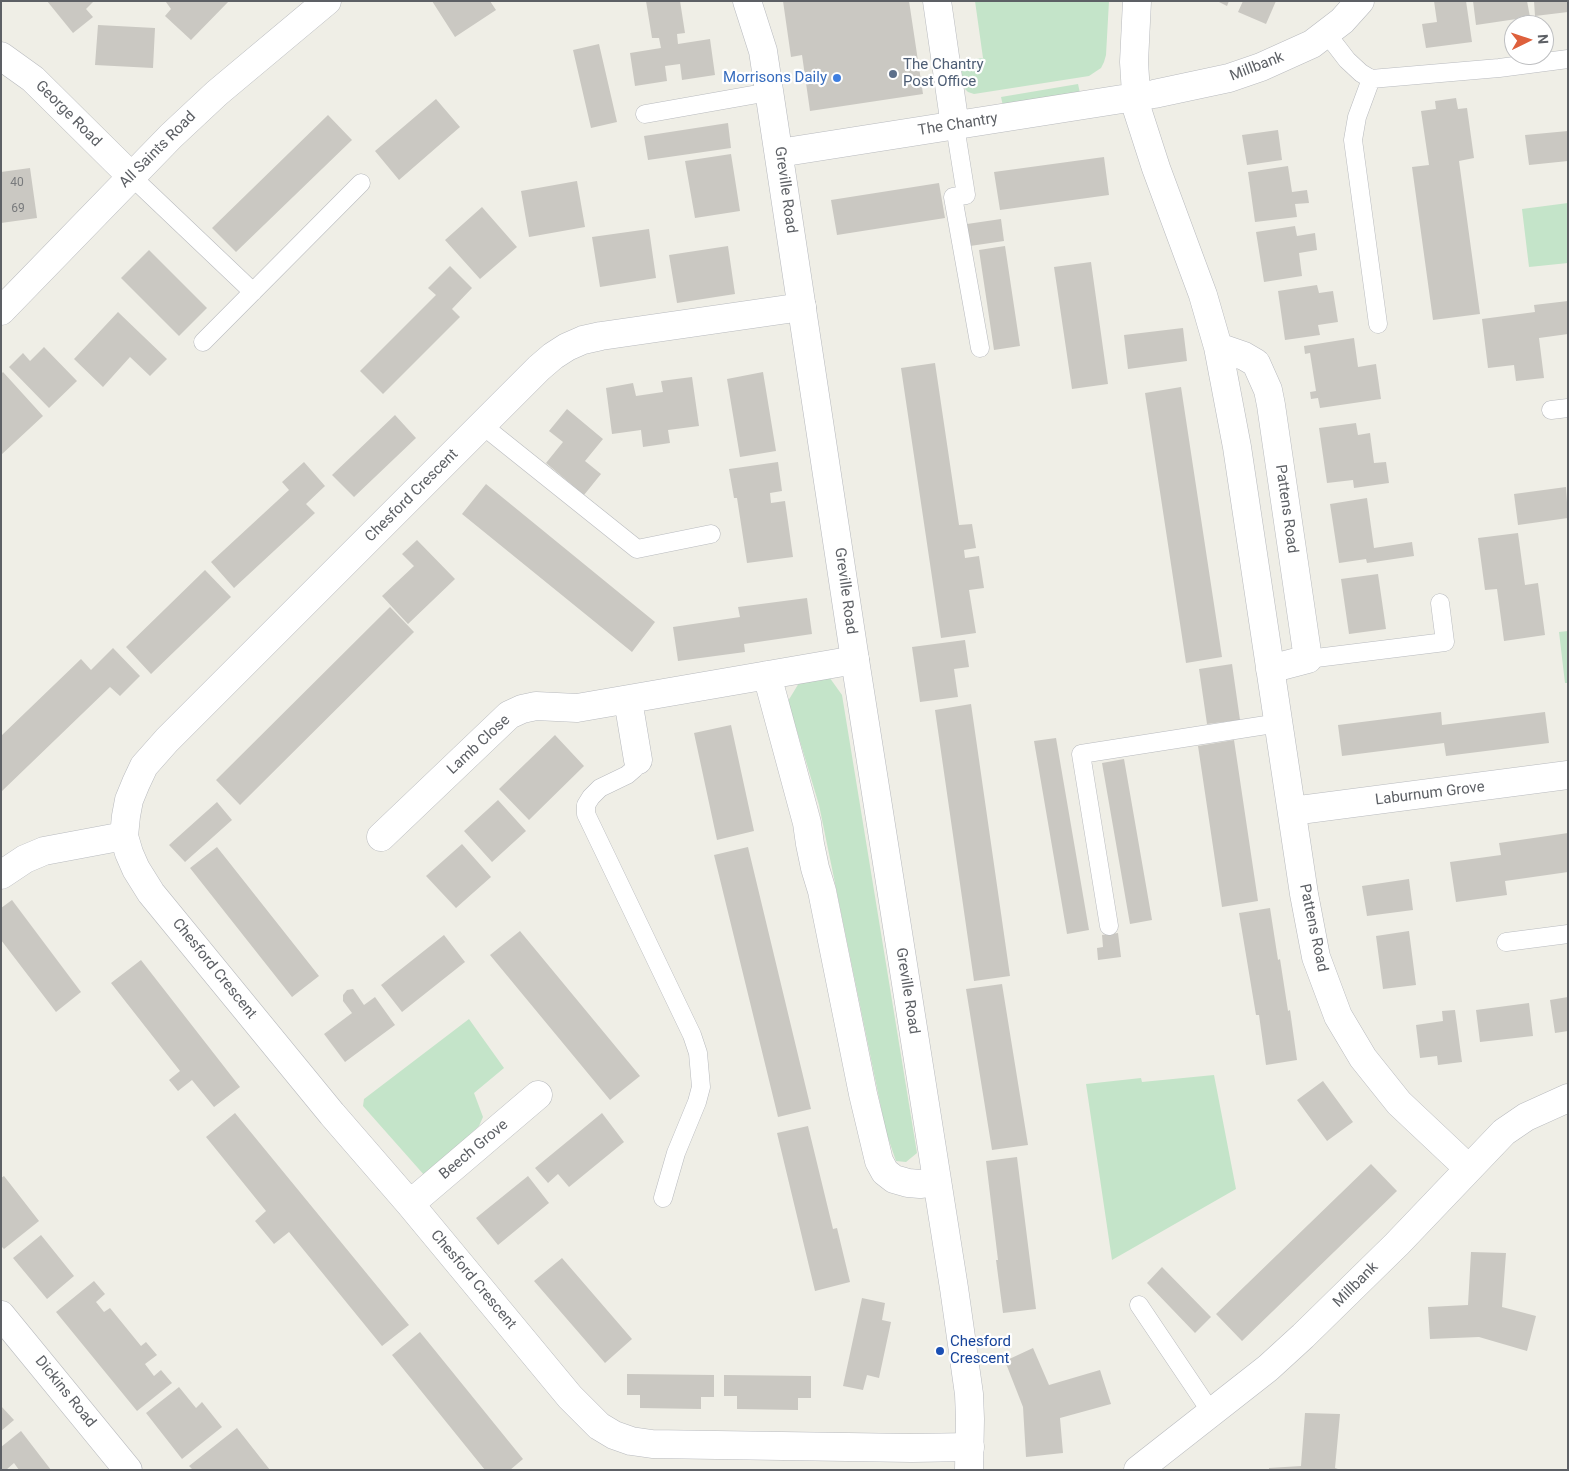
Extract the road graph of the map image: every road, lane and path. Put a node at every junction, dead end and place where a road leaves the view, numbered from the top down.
1 (327, 1) edge
2 (747, 1) edge
3 (937, 1) edge
4 (1137, 1) edge
5 (1360, 1) edge
6 (1327, 34) junction
7 (1, 56) edge
8 (1568, 59) edge
9 (1371, 79) junction
10 (770, 92) junction
11 (1136, 97) junction
12 (645, 114) dead end
13 (955, 126) junction
14 (779, 153) junction
15 (131, 176) junction
16 (361, 183) dead end
17 (253, 292) junction
18 (802, 307) junction
19 (1, 311) edge
20 (1378, 324) dead end
21 (203, 342) dead end
22 (1218, 347) junction
23 (980, 348) dead end
24 (482, 425) junction
25 (711, 534) dead end
26 (1440, 603) dead end
27 (1308, 659) junction
28 (856, 660) junction
29 (1270, 669) junction
30 (767, 676) junction
31 (628, 700) junction
32 (1279, 723) junction
33 (638, 760) joint
34 (1568, 775) edge
35 (1292, 811) junction
36 (124, 836) junction
37 (381, 837) dead end
38 (1, 875) edge
39 (1109, 926) dead end
40 (1568, 934) edge
41 (1506, 942) dead end
42 (538, 1095) dead end
43 (1568, 1098) edge
44 (1468, 1168) junction
45 (936, 1182) junction
46 (663, 1198) dead end
47 (410, 1204) junction
48 (1140, 1305) dead end
49 (1, 1315) edge
50 (1211, 1412) junction
51 (969, 1458) edge
52 (128, 1470) edge
53 (1138, 1470) edge

1 - 15 street, All Saints Road
2 - 10 street, Greville Road
3 - 13 street
4 - 11 street, Pattens Road
5 - 6 street, Millbank
6 - 9 lane
6 - 11 street, Millbank
7 - 15 street, George Road
8 - 9 lane
9 - 20 lane
10 - 12 lane
10 - 14 street, Greville Road
11 - 13 street, The Chantry
11 - 22 street, Pattens Road
13 - 14 street, The Chantry
13 - 23 lane
14 - 18 street, Greville Road
15 - 17 lane
15 - 19 street, All Saints Road
16 - 17 lane
17 - 21 lane
18 - 24 street, Chesford Crescent
18 - 28 street, Greville Road
22 - 27 street, Pattens Road
22 - 29 street, Pattens Road
24 - 25 lane
24 - 36 street, Chesford Crescent
26 - 27 lane
27 - 29 street
28 - 30 street, Lamb Close
28 - 45 street, Greville Road
29 - 32 street, Pattens Road
30 - 31 street, Lamb Close
30 - 45 street
31 - 33 street
31 - 37 street, Lamb Close
32 - 35 street, Pattens Road
32 - 39 lane
33 - 46 lane
34 - 35 street, Laburnum Grove
35 - 44 street, Pattens Road
36 - 38 street
36 - 47 street, Chesford Crescent
40 - 41 lane
42 - 47 street, Beech Grove
43 - 44 street, Millbank
44 - 50 street, Millbank
45 - 51 street, Greville Road
47 - 51 street, Chesford Crescent
48 - 50 lane
49 - 52 street, Dickins Road
50 - 53 street, Millbank

